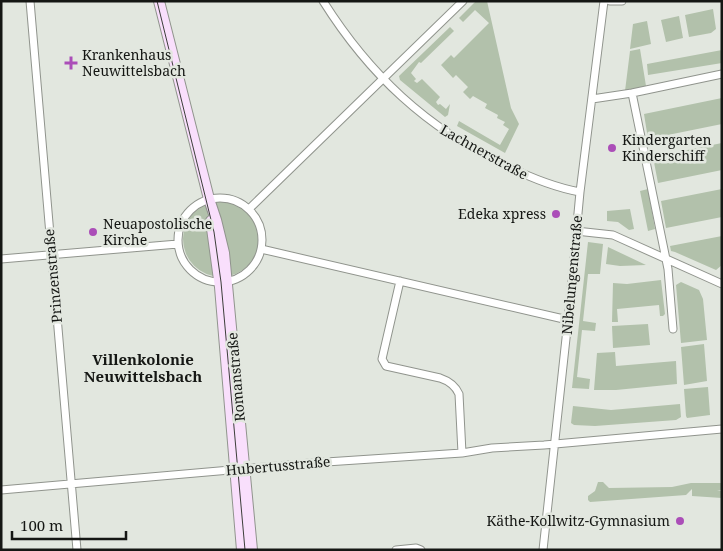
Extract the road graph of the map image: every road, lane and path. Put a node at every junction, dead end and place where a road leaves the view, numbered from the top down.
1 (30, 1) edge
2 (159, 1) edge
3 (323, 1) edge
4 (463, 1) edge
5 (604, 1) edge
6 (610, 1) edge
7 (622, 1) edge
8 (722, 74) edge
9 (383, 79) junction
10 (632, 94) junction
11 (592, 99) junction
12 (580, 192) junction
13 (210, 203) junction
14 (249, 210) junction
15 (576, 231) junction
16 (178, 244) junction
17 (261, 249) junction
18 (50, 255) junction
19 (665, 258) junction
20 (1, 259) edge
21 (400, 281) junction
22 (224, 282) junction
23 (722, 284) edge
24 (568, 320) junction
25 (673, 328) dead end
26 (722, 429) edge
27 (554, 444) junction
28 (462, 453) junction
29 (240, 469) junction
30 (71, 483) junction
31 (1, 490) edge
32 (77, 550) edge
33 (242, 550) edge
34 (252, 550) edge
35 (396, 550) edge
36 (421, 550) edge
37 (543, 550) edge

1 - 18 street, Prinzenstraße
2 - 13 main road, Romanstraße
3 - 9 street, Lachnerstraße
4 - 9 street
5 - 11 street, Nibelungenstraße
6 - 7 street
8 - 10 street
9 - 12 street, Lachnerstraße
9 - 14 street
10 - 11 street
10 - 19 street
11 - 12 street, Nibelungenstraße
12 - 15 street, Nibelungenstraße
13 - 14 street
13 - 16 street
13 - 22 main road, Romanstraße
14 - 17 street
15 - 19 street
15 - 24 street, Nibelungenstraße
16 - 18 street
16 - 22 street
17 - 21 street
17 - 22 street
18 - 20 street
18 - 30 street, Prinzenstraße
19 - 23 street
19 - 25 street
21 - 24 street
21 - 28 street
22 - 29 main road, Romanstraße
24 - 27 street, Nibelungenstraße
26 - 27 street, Hubertusstraße
27 - 28 street, Hubertusstraße
27 - 37 street, Nibelungenstraße
28 - 29 street, Hubertusstraße
29 - 30 street, Hubertusstraße
29 - 33 main road, Romanstraße
29 - 34 main road, Romanstraße
30 - 31 street, Hubertusstraße
30 - 32 street, Prinzenstraße
35 - 36 street

